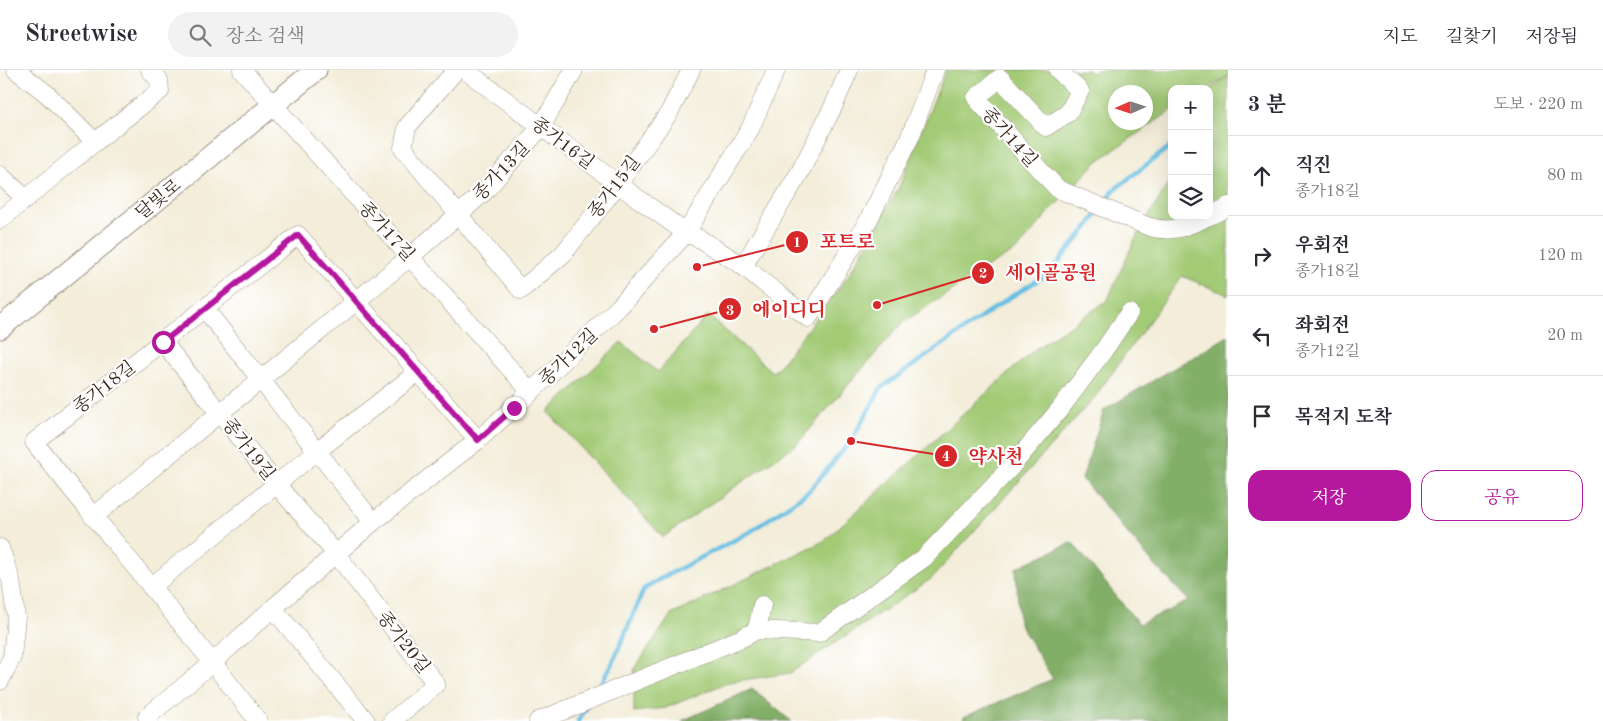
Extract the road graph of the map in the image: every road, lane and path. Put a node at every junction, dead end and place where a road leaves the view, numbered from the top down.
1 (16, 70) edge
2 (150, 70) edge
3 (242, 70) edge
4 (316, 70) edge
5 (456, 70) edge
6 (466, 70) edge
7 (574, 70) edge
8 (691, 70) edge
9 (776, 70) edge
10 (849, 70) edge
11 (935, 70) edge
12 (1058, 70) edge
13 (275, 105) junction
14 (541, 127) junction
15 (95, 142) junction
16 (0, 175) edge
17 (618, 184) junction
18 (26, 199) junction
19 (1228, 206) edge
20 (458, 214) junction
21 (1213, 214) edge
22 (0, 220) edge
23 (1200, 220) edge
24 (686, 232) junction
25 (410, 257) junction
26 (743, 266) junction
27 (356, 301) junction
28 (205, 309) junction
29 (1129, 314) dead end
30 (0, 328) edge
31 (163, 342) junction
32 (418, 372) junction
33 (262, 379) junction
34 (531, 392) junction
35 (221, 413) junction
36 (478, 440) junction
37 (318, 451) junction
38 (277, 485) junction
39 (93, 518) junction
40 (373, 522) junction
41 (0, 548) edge
42 (336, 554) junction
43 (151, 588) junction
44 (762, 606) dead end
45 (273, 608) junction
46 (757, 630) junction
47 (213, 662) junction
48 (0, 681) edge
49 (543, 719) edge
50 (149, 721) edge
51 (258, 721) edge
52 (366, 721) edge
53 (392, 721) edge

1 - 15 street
2 - 15 street
3 - 13 street, 종가17길
4 - 13 main road, 달빛로
5 - 20 street
6 - 14 street, 종가16길
7 - 14 street, 종가13길
8 - 17 street, 종가15길
9 - 24 street, 종가12길
10 - 26 street
11 - 26 street
12 - 23 street, 종가14길
13 - 25 street, 종가17길
13 - 30 main road, 달빛로
14 - 17 street, 종가16길
14 - 20 street, 종가13길
15 - 18 street
16 - 18 street
17 - 20 street, 종가15길
17 - 24 street, 종가16길
18 - 22 street
19 - 21 street, 종가14길
20 - 25 street, 종가13길
24 - 26 street
24 - 34 street, 종가12길
25 - 27 street, 종가13길
25 - 34 street, 종가17길
27 - 28 street, 종가18길
27 - 32 street, 종가18길
27 - 33 street
28 - 31 street, 종가18길
28 - 33 street
29 - 46 street
31 - 35 street, 종가19길
31 - 39 street, 종가18길
32 - 36 street, 종가18길
32 - 37 street
33 - 35 street
33 - 37 street
34 - 36 street, 종가12길
35 - 38 street, 종가19길
35 - 39 street
36 - 40 street, 종가12길
37 - 38 street
37 - 40 street
38 - 42 street, 종가19길
38 - 43 street
39 - 43 street, 종가18길
40 - 42 street, 종가12길
41 - 48 street
42 - 45 street, 종가12길
42 - 53 street, 종가20길
43 - 47 street, 종가18길
44 - 46 street
45 - 47 street, 종가12길
45 - 52 street
46 - 49 street
47 - 50 street
47 - 51 street

